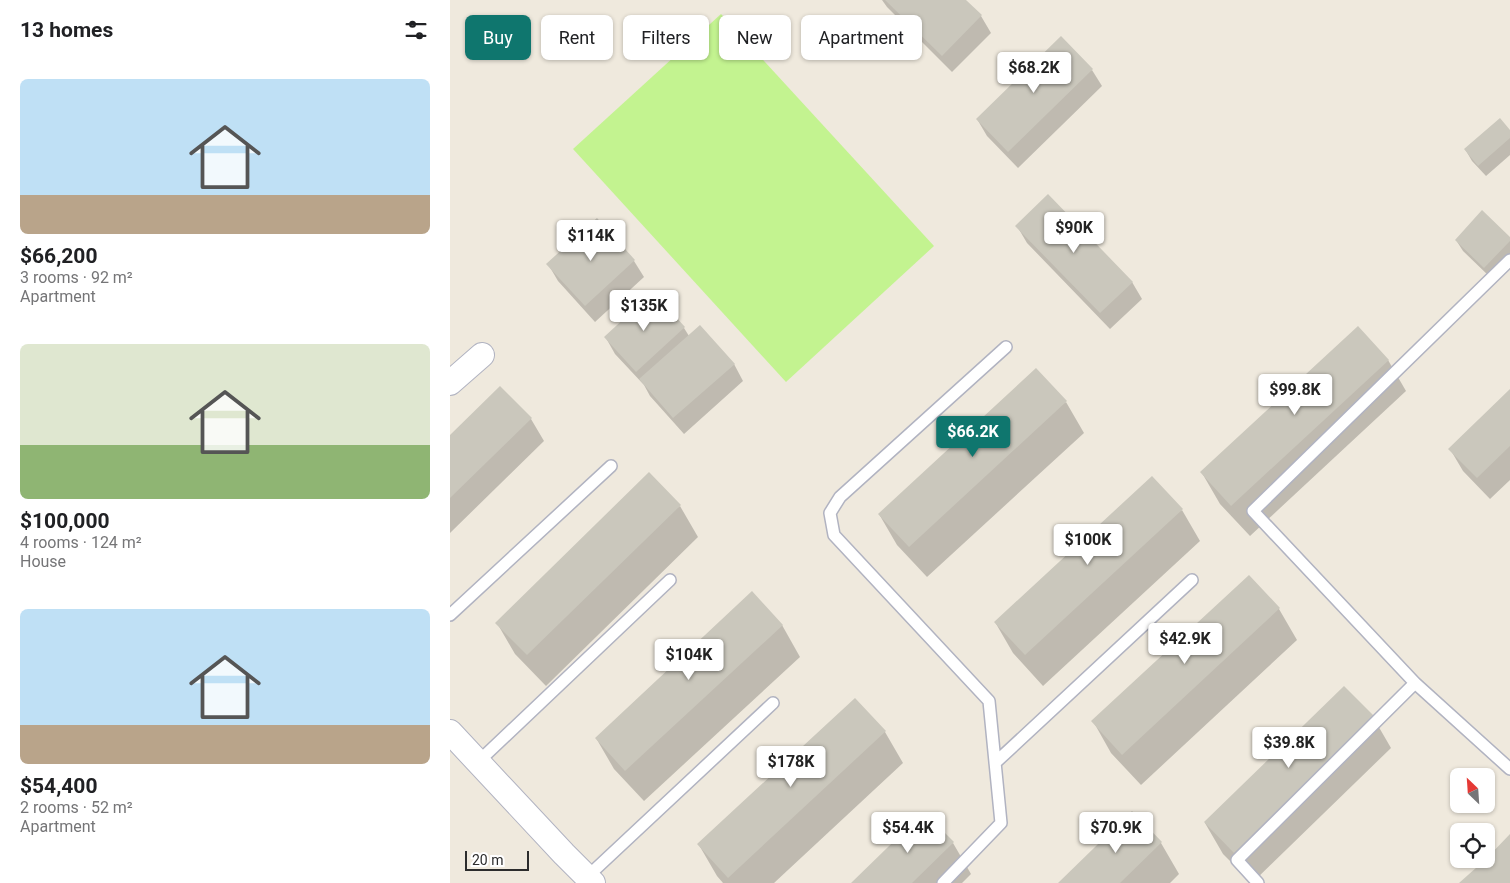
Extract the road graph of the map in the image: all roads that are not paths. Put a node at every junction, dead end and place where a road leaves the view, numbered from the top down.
1 (1510, 260) edge
2 (1006, 347) dead end
3 (482, 355) dead end
4 (450, 383) edge
5 (611, 466) dead end
6 (670, 580) dead end
7 (1192, 580) dead end
8 (450, 615) edge
9 (1415, 683) junction
10 (773, 703) dead end
11 (450, 732) edge
12 (478, 762) junction
13 (995, 764) junction
14 (1510, 770) edge
15 (590, 880) edge
16 (943, 883) edge
17 (1258, 883) edge

1 - 9 lane
2 - 13 lane
3 - 4 street
5 - 8 lane
6 - 12 lane
7 - 13 lane
9 - 14 lane
9 - 17 lane
10 - 15 lane
11 - 12 street
12 - 15 street
13 - 16 lane

